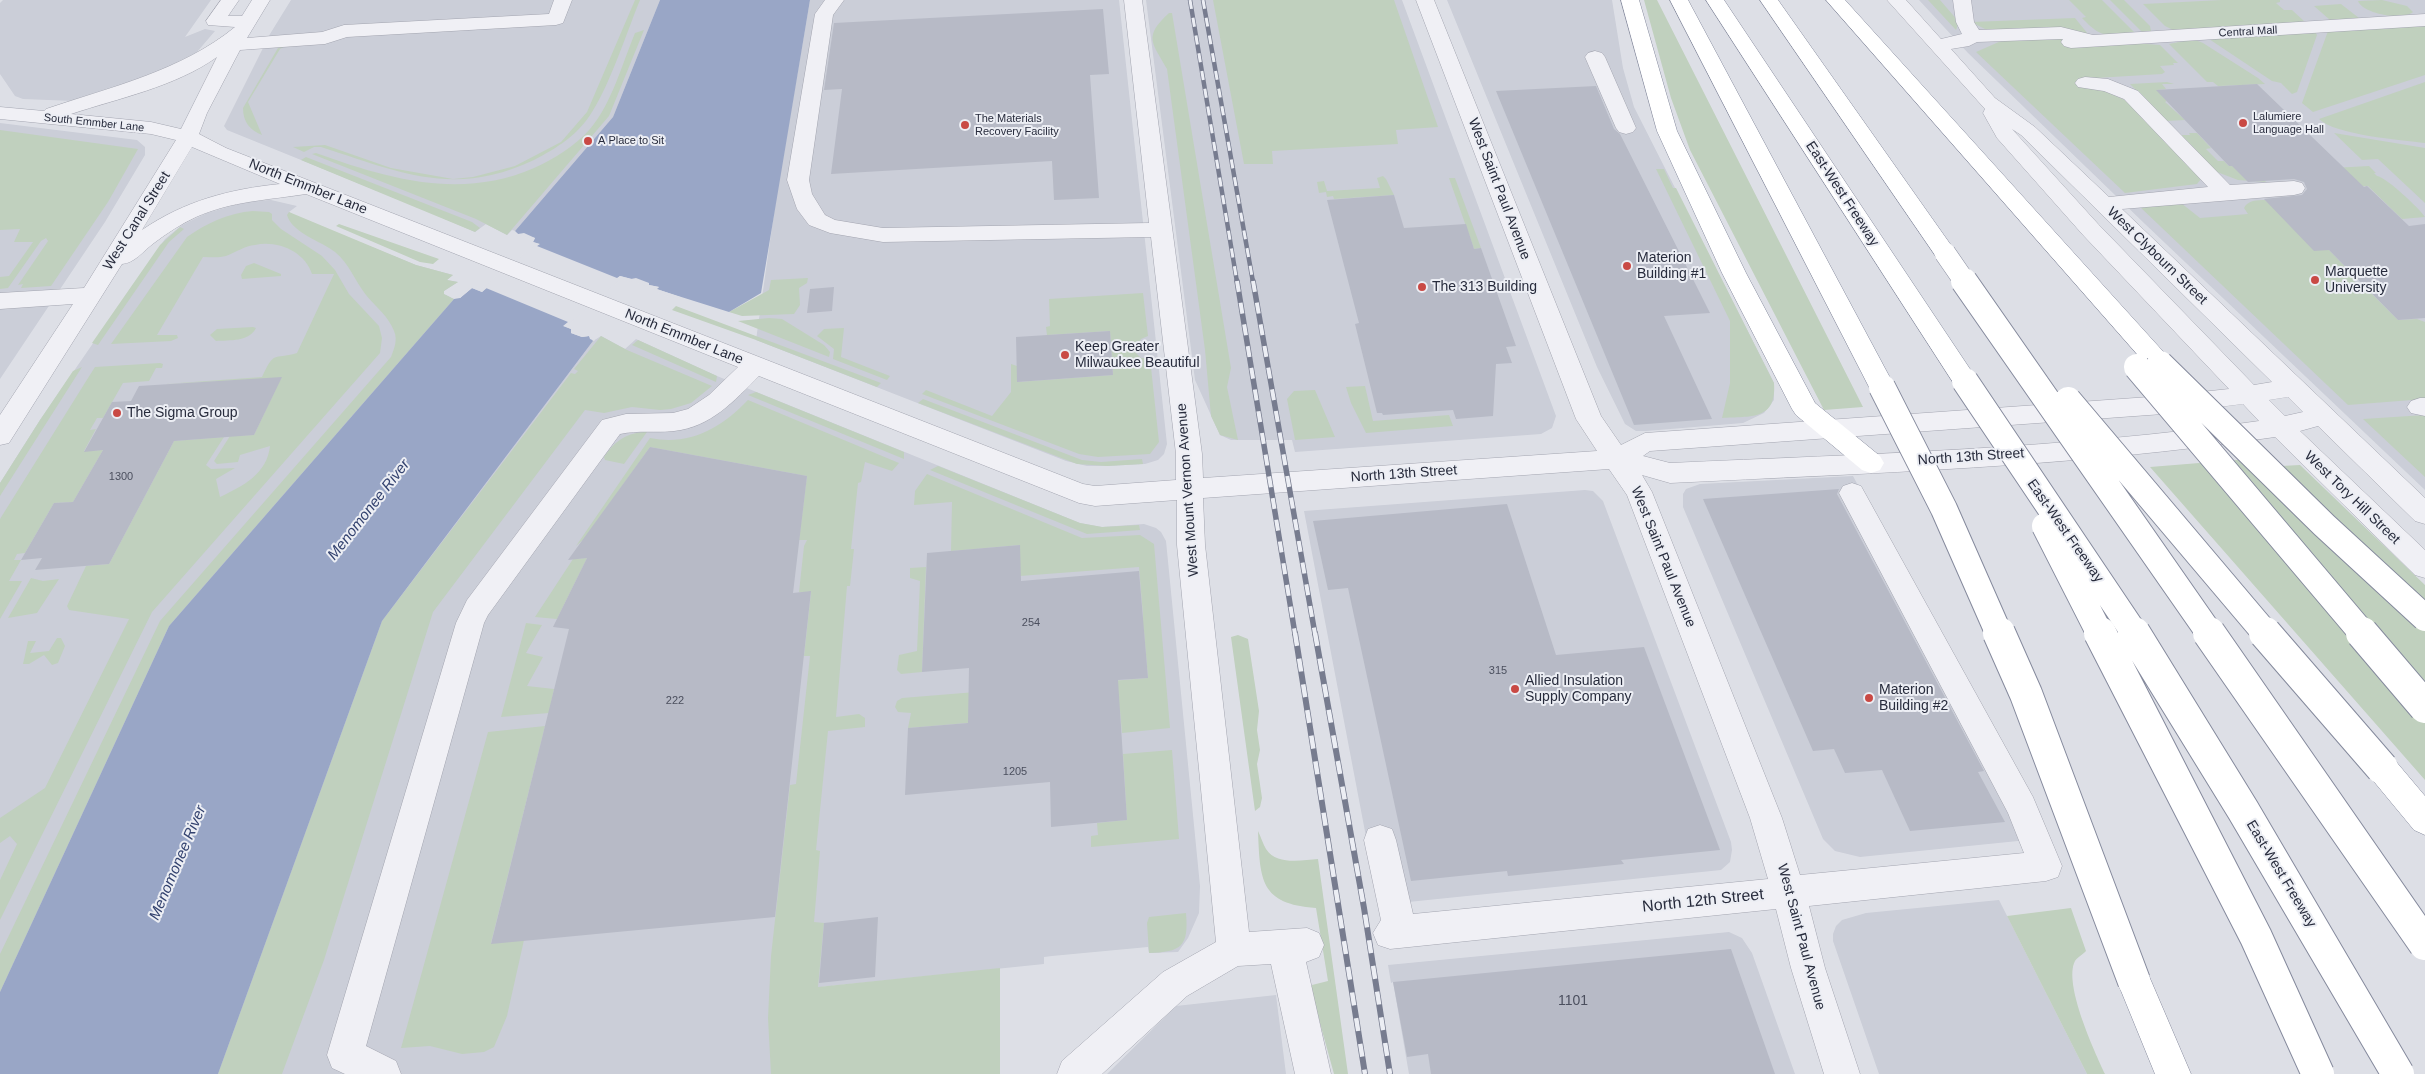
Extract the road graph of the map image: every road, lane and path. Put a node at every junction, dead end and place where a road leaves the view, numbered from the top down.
1 (230, 0) edge
2 (261, 0) edge
3 (563, 0) edge
4 (835, 0) edge
5 (1133, 0) edge
6 (1425, 0) edge
7 (1630, 0) edge
8 (1679, 0) edge
9 (1715, 0) edge
10 (1769, 0) edge
11 (1835, 0) edge
12 (1896, 0) edge
13 (1962, 0) edge
14 (2425, 20) edge
15 (240, 33) junction
16 (1973, 36) junction
17 (2093, 41) junction
18 (2070, 42) dead end
19 (1936, 45) junction
20 (1594, 57) dead end
21 (2085, 83) dead end
22 (1988, 102) junction
23 (4, 111) edge
24 (40, 117) junction
25 (1626, 128) dead end
26 (188, 137) junction
27 (310, 188) junction
28 (2294, 188) dead end
29 (2225, 192) junction
30 (2103, 204) junction
31 (1161, 230) junction
32 (1946, 253) junction
33 (105, 273) junction
34 (90, 295) junction
35 (0, 301) edge
36 (754, 366) junction
37 (2149, 366) junction
38 (2292, 387) junction
39 (2249, 395) junction
40 (2323, 416) junction
41 (2280, 428) junction
42 (1830, 430) junction
43 (0, 436) edge
44 (2000, 437) junction
45 (1618, 459) junction
46 (1871, 463) junction
47 (1190, 489) junction
48 (1852, 493) dead end
49 (2424, 511) edge
50 (2425, 568) edge
51 (2425, 618) edge
52 (2425, 706) edge
53 (2425, 820) edge
54 (1380, 840) dead end
55 (1788, 892) junction
56 (2425, 944) edge
57 (1234, 950) junction
58 (383, 1074) edge
59 (1074, 1074) edge
60 (1313, 1074) edge
61 (1842, 1074) edge
62 (2173, 1074) edge
63 (2318, 1074) edge
64 (2398, 1074) edge

1 - 15 street
2 - 15 street, West Canal Street
3 - 15 street
4 - 31 street
5 - 31 street, West Mount Vernon Avenue
6 - 45 street, West Saint Paul Avenue
7 - 42 highway
8 - 62 highway, bridge
9 - 44 highway, East-West Freeway, bridge
10 - 32 highway
11 - 37 highway
12 - 19 street, West Clybourn Street
13 - 16 street
14 - 17 street, Central Mall
15 - 24 street
15 - 26 street, West Canal Street
16 - 17 street
16 - 19 street
17 - 18 street, Central Mall
19 - 22 street, West Clybourn Street
20 - 25 street
21 - 29 street
22 - 30 street, West Clybourn Street
22 - 39 street, West Clybourn Street
23 - 24 street, South Emmber Lane
24 - 26 street, South Emmber Lane
26 - 27 street, North Emmber Lane
26 - 33 street, West Canal Street
27 - 33 street
27 - 36 street, North Emmber Lane
28 - 29 street
29 - 30 street
30 - 38 street, West Clybourn Street
31 - 47 street, West Mount Vernon Avenue
32 - 53 highway, bridge
32 - 56 highway, bridge
33 - 34 street, West Canal Street
34 - 35 street
34 - 43 street, West Canal Street
36 - 47 street, North Emmber Lane
36 - 58 street
37 - 51 highway, bridge
37 - 52 highway, bridge
38 - 39 street, North 13th Street
38 - 40 street, West Clybourn Street
39 - 41 street, West Clybourn Street
39 - 42 street, North 13th Street
40 - 41 street, North 13th Street
40 - 49 street
41 - 46 street, North 13th Street
41 - 50 street, West Tory Hill Street
42 - 45 street, North 13th Street
42 - 46 highway
44 - 63 highway, bridge
44 - 64 highway, East-West Freeway, bridge
45 - 46 street, North 13th Street
45 - 47 street, North 13th Street
45 - 55 street, West Saint Paul Avenue
47 - 57 street, West Mount Vernon Avenue
48 - 55 street, North 12th Street
54 - 55 street, North 12th Street
55 - 61 street, West Saint Paul Avenue
57 - 59 street
57 - 60 street

